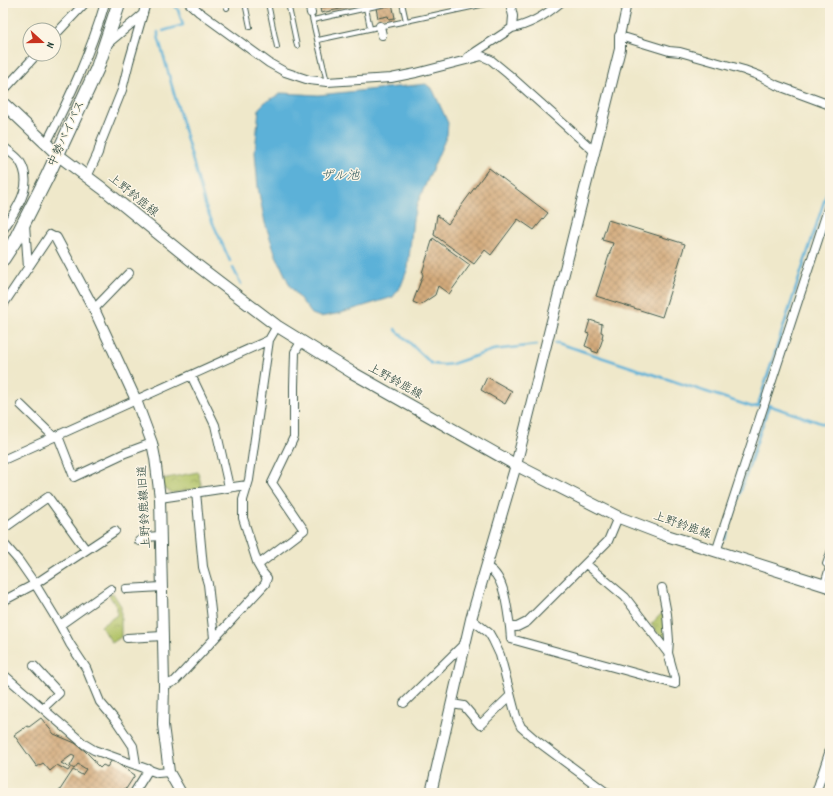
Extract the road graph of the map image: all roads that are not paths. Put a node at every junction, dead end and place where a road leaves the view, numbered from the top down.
1 (85, 3) edge
2 (105, 3) edge
3 (119, 3) edge
4 (146, 3) edge
5 (190, 3) edge
6 (225, 3) edge
7 (245, 3) edge
8 (268, 3) edge
9 (288, 3) edge
10 (390, 3) edge
11 (402, 3) edge
12 (490, 3) edge
13 (510, 3) edge
14 (560, 3) edge
15 (627, 3) edge
16 (227, 8) dead end
17 (366, 8) junction
18 (311, 11) edge
19 (143, 13) junction
20 (406, 21) junction
21 (380, 26) junction
22 (62, 27) edge
23 (250, 27) dead end
24 (370, 28) junction
25 (512, 28) junction
26 (382, 35) dead end
27 (620, 36) junction
28 (318, 40) junction
29 (105, 46) junction
30 (297, 46) dead end
31 (278, 47) dead end
32 (464, 60) junction
33 (30, 62) edge
34 (327, 82) junction
35 (3, 91) edge
36 (3, 103) edge
37 (830, 105) edge
38 (46, 144) junction
39 (3, 146) edge
40 (595, 152) junction
41 (58, 155) junction
42 (87, 177) junction
43 (830, 203) edge
44 (25, 221) junction
45 (3, 230) edge
46 (56, 238) joint
47 (3, 259) edge
48 (28, 268) junction
49 (128, 273) dead end
50 (3, 305) edge
51 (94, 309) junction
52 (277, 326) junction
53 (269, 340) junction
54 (301, 342) junction
55 (191, 375) junction
56 (136, 400) junction
57 (21, 405) dead end
58 (56, 436) junction
59 (152, 443) junction
60 (3, 460) edge
61 (516, 465) junction
62 (247, 485) junction
63 (229, 487) junction
64 (196, 492) junction
65 (160, 498) junction
66 (618, 517) junction
67 (3, 528) edge
68 (115, 531) dead end
69 (160, 536) junction
70 (139, 541) dead end
71 (4, 546) edge
72 (86, 550) junction
73 (830, 550) edge
74 (716, 552) junction
75 (586, 564) junction
76 (258, 565) junction
77 (486, 567) junction
78 (35, 584) junction
79 (826, 586) edge
80 (126, 588) dead end
81 (162, 588) junction
82 (662, 588) dead end
83 (111, 589) dead end
84 (3, 601) edge
85 (471, 619) junction
86 (60, 625) junction
87 (510, 627) junction
88 (163, 636) junction
89 (127, 638) dead end
90 (214, 638) junction
91 (465, 643) junction
92 (668, 653) junction
93 (34, 666) dead end
94 (3, 674) edge
95 (164, 686) junction
96 (510, 696) junction
97 (404, 703) dead end
98 (452, 704) junction
99 (43, 708) junction
100 (830, 750) edge
101 (136, 764) junction
102 (149, 769) junction
103 (169, 772) junction
104 (134, 793) edge
105 (181, 793) edge
106 (431, 793) edge
107 (607, 793) edge
108 (816, 793) edge

1 - 22 street
2 - 38 street
3 - 29 highway, 中勢バイパス
4 - 19 street
5 - 34 street
6 - 16 lane
7 - 23 lane
8 - 31 lane
9 - 30 lane
10 - 17 lane
11 - 20 lane
12 - 20 lane
13 - 25 street
14 - 25 street
15 - 27 street
17 - 18 lane
17 - 24 lane
18 - 28 lane
19 - 29 street
19 - 42 street
20 - 21 lane
21 - 24 lane
21 - 26 street
24 - 28 lane
25 - 32 street
27 - 37 street
27 - 40 street
28 - 34 lane
29 - 41 highway, 中勢バイパス
32 - 34 street
32 - 40 street
33 - 35 street
36 - 38 main road, 上野鈴鹿線
38 - 41 main road, 上野鈴鹿線
39 - 45 street
40 - 61 street
41 - 42 main road, 上野鈴鹿線
41 - 44 highway, 中勢バイパス
42 - 52 main road, 上野鈴鹿線
43 - 74 street
44 - 47 highway, 中勢バイパス
44 - 48 street
46 - 48 street
46 - 51 street, 上野鈴鹿線旧道
48 - 50 street
49 - 51 street
51 - 56 street, 上野鈴鹿線旧道
52 - 53 street
52 - 54 main road, 上野鈴鹿線
53 - 55 street
53 - 62 street
54 - 61 main road, 上野鈴鹿線
54 - 76 street
55 - 56 street
55 - 63 street
56 - 58 street
56 - 59 street, 上野鈴鹿線旧道
57 - 58 street
58 - 59 street
58 - 60 street
59 - 65 street, 上野鈴鹿線旧道
61 - 66 main road, 上野鈴鹿線
61 - 77 street
62 - 63 street
62 - 76 street
63 - 64 street
64 - 65 street
64 - 90 street
65 - 69 street, 上野鈴鹿線旧道
66 - 74 main road, 上野鈴鹿線
66 - 75 street
67 - 72 street
68 - 72 street
69 - 70 street
69 - 81 street, 上野鈴鹿線旧道
71 - 78 street
72 - 78 street
73 - 79 lane
74 - 79 main road, 上野鈴鹿線
75 - 87 street
75 - 92 street
76 - 90 street
77 - 85 street
77 - 87 street
78 - 84 street
78 - 86 street
80 - 81 street
81 - 88 street, 上野鈴鹿線旧道
82 - 92 street
83 - 86 street
85 - 91 street
85 - 96 street
86 - 101 street
87 - 92 street
88 - 89 street
88 - 95 street, 上野鈴鹿線旧道
90 - 95 street
91 - 97 street
91 - 98 street
93 - 99 street
94 - 99 street
95 - 103 street, 上野鈴鹿線旧道
96 - 98 street
96 - 107 street
98 - 106 street
99 - 101 street
100 - 108 street
101 - 102 street
102 - 103 street
102 - 104 street
103 - 105 street, 上野鈴鹿線旧道

